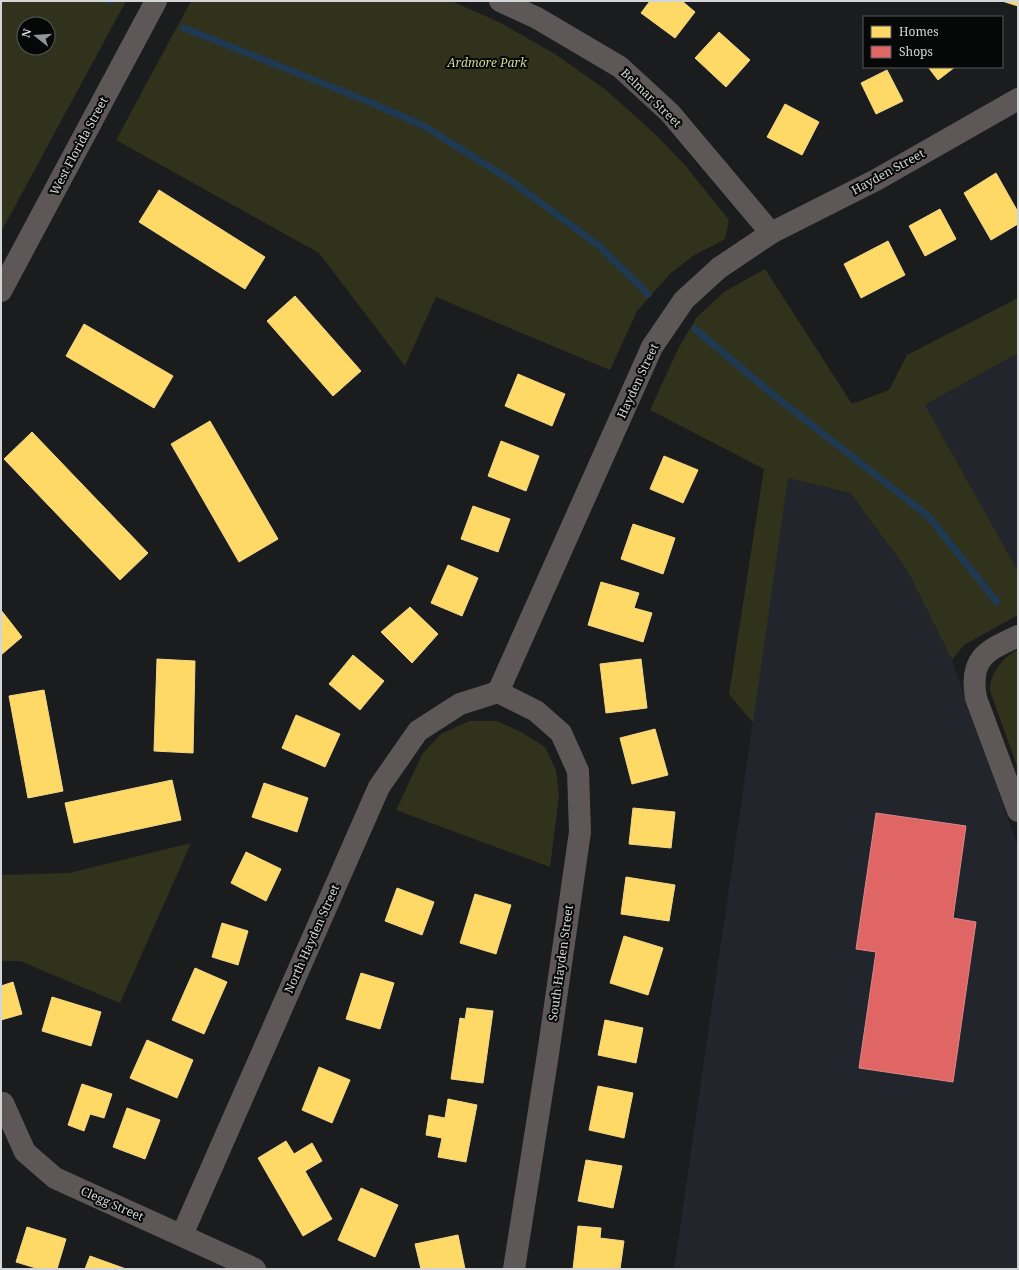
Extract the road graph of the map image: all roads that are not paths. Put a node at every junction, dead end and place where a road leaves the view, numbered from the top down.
1 (156, 1) edge
2 (500, 1) edge
3 (1018, 99) edge
4 (771, 234) junction
5 (1, 291) edge
6 (1018, 636) edge
7 (498, 692) junction
8 (1018, 811) edge
9 (3, 1103) dead end
10 (182, 1235) junction
11 (255, 1269) edge
12 (514, 1269) edge

1 - 5 street, West Florida Street
2 - 4 street, Belmar Street
3 - 4 street, Hayden Street
4 - 7 street, Hayden Street
6 - 8 street
7 - 10 street, North Hayden Street
7 - 12 street, South Hayden Street
9 - 10 street, Clegg Street
10 - 11 street, Clegg Street

